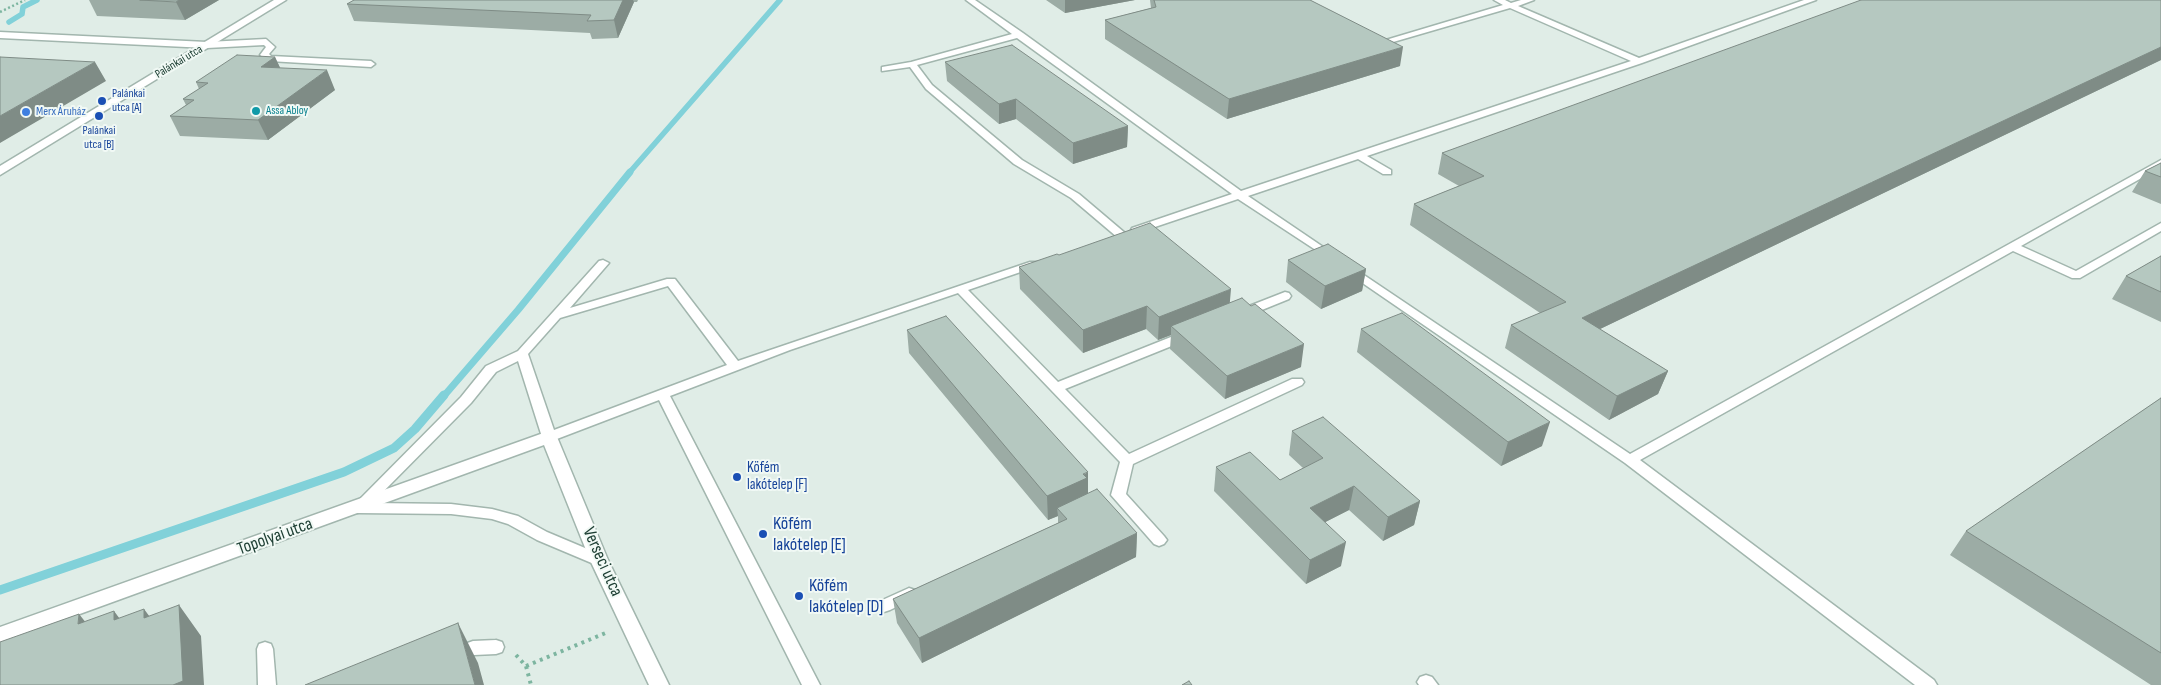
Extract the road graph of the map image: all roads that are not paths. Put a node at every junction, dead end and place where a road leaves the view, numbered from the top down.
1 (281, 0) edge
2 (974, 0) edge
3 (1498, 0) edge
4 (1530, 0) edge
5 (1812, 0) edge
6 (1511, 6) junction
7 (1020, 34) junction
8 (0, 35) edge
9 (207, 45) junction
10 (1371, 46) edge
11 (1639, 62) junction
12 (372, 64) dead end
13 (912, 64) junction
14 (885, 69) dead end
15 (1360, 156) junction
16 (2161, 163) edge
17 (0, 171) edge
18 (1387, 172) dead end
19 (1241, 196) junction
20 (2161, 226) edge
21 (2012, 246) junction
22 (1045, 261) edge
23 (603, 263) dead end
24 (960, 289) junction
25 (1285, 296) dead end
26 (555, 316) junction
27 (1230, 318) edge
28 (1194, 333) edge
29 (522, 354) junction
30 (735, 366) junction
31 (1297, 382) dead end
32 (1056, 388) junction
33 (662, 394) junction
34 (549, 438) junction
35 (1630, 460) junction
36 (1127, 461) junction
37 (1118, 495) junction
38 (1101, 503) edge
39 (358, 508) junction
40 (1159, 540) dead end
41 (599, 560) junction
42 (920, 589) edge
43 (884, 606) dead end
44 (0, 635) edge
45 (496, 647) road end
46 (265, 649) dead end
47 (446, 659) edge
48 (267, 685) edge
49 (659, 685) edge
50 (811, 685) edge
51 (1928, 685) edge

1 - 9 street, Palánkai utca
2 - 7 lane
3 - 6 lane
4 - 6 lane
5 - 11 lane
6 - 10 lane
6 - 11 lane
7 - 13 lane
7 - 19 lane
8 - 9 lane
9 - 12 lane
9 - 17 street, Palánkai utca
11 - 15 lane
13 - 14 lane
13 - 19 lane
15 - 18 lane
15 - 19 lane
16 - 21 lane
19 - 35 lane
20 - 21 lane
21 - 35 lane
22 - 24 lane
23 - 26 lane
24 - 30 lane
24 - 32 lane
25 - 27 lane
26 - 29 lane
26 - 30 lane
28 - 32 lane
29 - 34 lane
29 - 39 lane
30 - 33 lane
31 - 36 lane
32 - 36 lane
33 - 34 lane
33 - 50 lane
34 - 39 street, Topolyai utca
34 - 41 street, Verseci utca
35 - 51 lane
36 - 37 lane
37 - 38 lane
37 - 40 lane
39 - 41 lane
39 - 44 street, Topolyai utca
41 - 49 street, Verseci utca
42 - 43 lane
45 - 47 lane
46 - 48 lane

